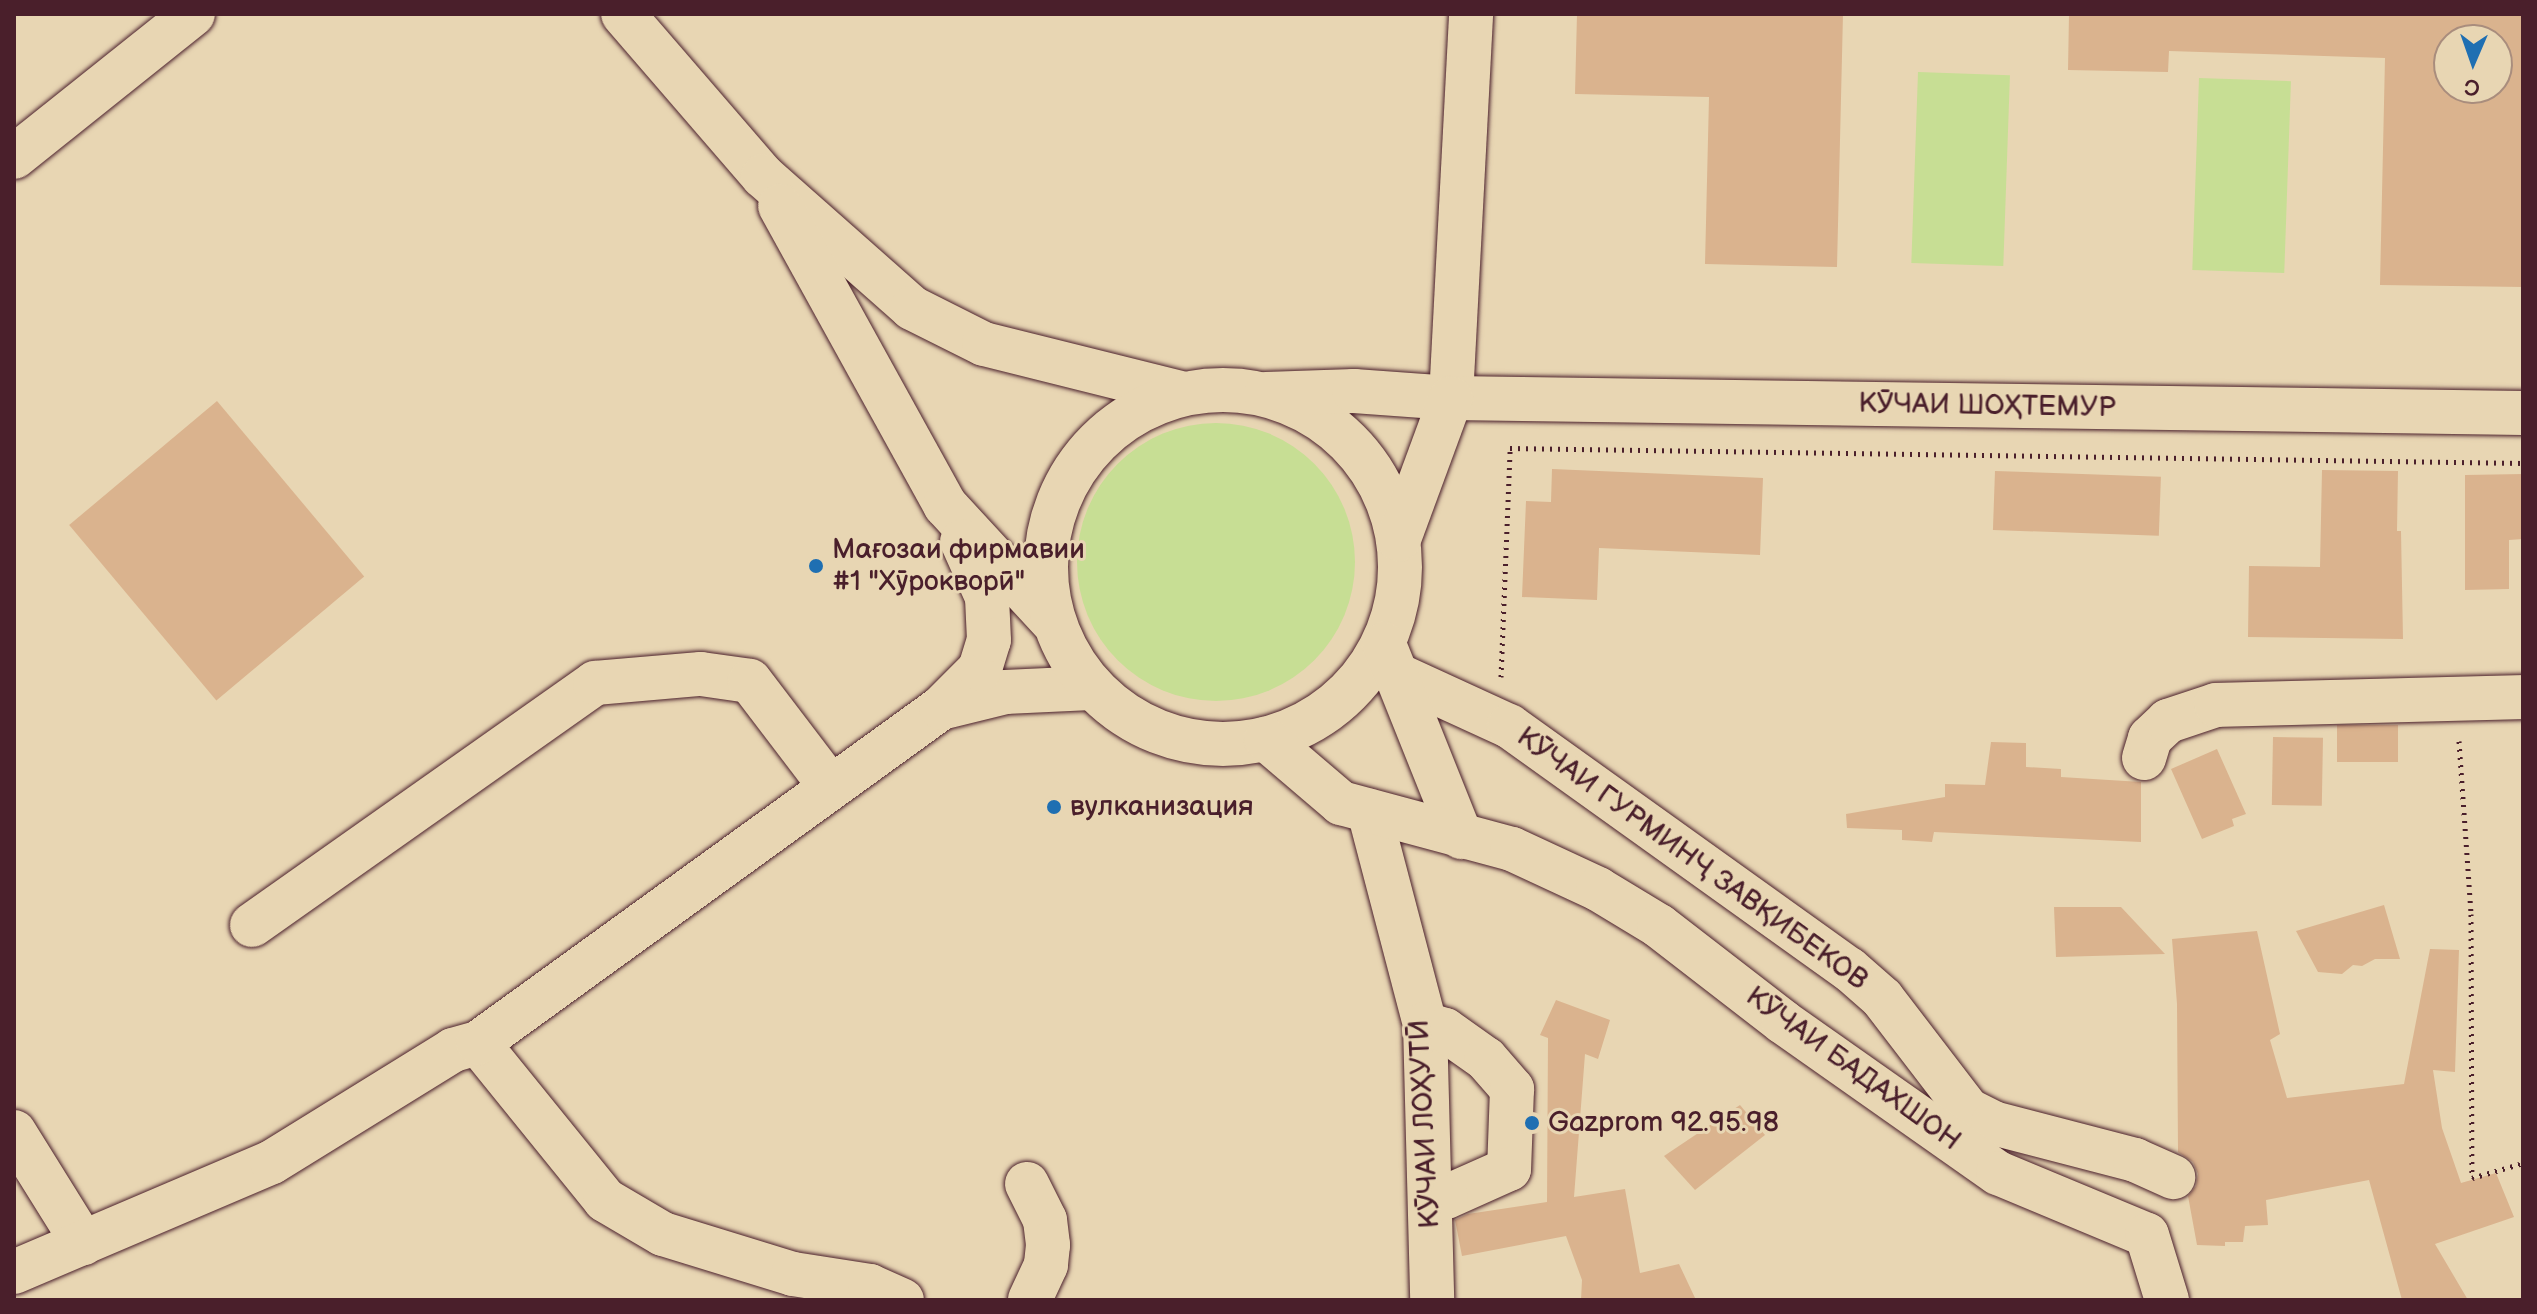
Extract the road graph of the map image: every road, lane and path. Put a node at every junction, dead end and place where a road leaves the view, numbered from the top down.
1 (193, 14) edge
2 (623, 14) edge
3 (1471, 14) edge
4 (14, 157) edge
5 (763, 176) junction
6 (1181, 393) junction
7 (1266, 394) junction
8 (1451, 398) junction
9 (2523, 413) edge
10 (2523, 463) edge
11 (945, 505) junction
12 (1399, 539) junction
13 (1052, 621) junction
14 (1388, 658) junction
15 (1091, 688) junction
16 (2456, 697) junction
17 (2523, 697) edge
18 (941, 708) junction
19 (1509, 726) junction
20 (1266, 739) junction
21 (2144, 758) dead end
22 (830, 786) junction
23 (1369, 811) junction
24 (1461, 837) junction
25 (252, 925) dead end
26 (1425, 1024) junction
27 (478, 1043) junction
28 (14, 1132) edge
29 (2523, 1163) edge
30 (2173, 1177) dead end
31 (1027, 1184) dead end
32 (1430, 1200) junction
33 (83, 1243) junction
34 (14, 1272) edge
35 (902, 1300) edge
36 (1030, 1300) edge
37 (1432, 1300) edge
38 (2167, 1300) edge

1 - 4 main road
2 - 5 main road
3 - 8 main road
5 - 6 main road
5 - 11 main road
6 - 7 main road, КӮЧАИ ШОҲТЕМУР
6 - 13 main road
7 - 8 main road, КӮЧАИ ШОҲТЕМУР
7 - 12 main road
8 - 9 main road, КӮЧАИ ШОҲТЕМУР
8 - 12 main road
10 - 19 path
11 - 13 main road
11 - 18 main road
12 - 14 main road
13 - 15 main road
14 - 19 main road, КӮЧАИ ГУРМИНҶ ЗАВҚИБЕКОВ
14 - 20 main road
14 - 24 main road
15 - 18 main road
15 - 20 main road
16 - 17 main road
16 - 21 main road
16 - 29 path
18 - 22 main road
19 - 30 main road, КӮЧАИ ГУРМИНҶ ЗАВҚИБЕКОВ
20 - 23 main road
22 - 25 main road
22 - 27 main road
23 - 24 main road
23 - 26 main road, КӮЧАИ ЛОҲУТӢ
24 - 38 main road, КӮЧАИ БАДАХШОН
26 - 32 main road, КӮЧАИ ЛОҲУТӢ
26 - 32 main road
27 - 33 main road
27 - 35 main road
28 - 33 main road
31 - 36 main road
32 - 37 main road, КӮЧАИ ЛОҲУТӢ
33 - 34 main road

